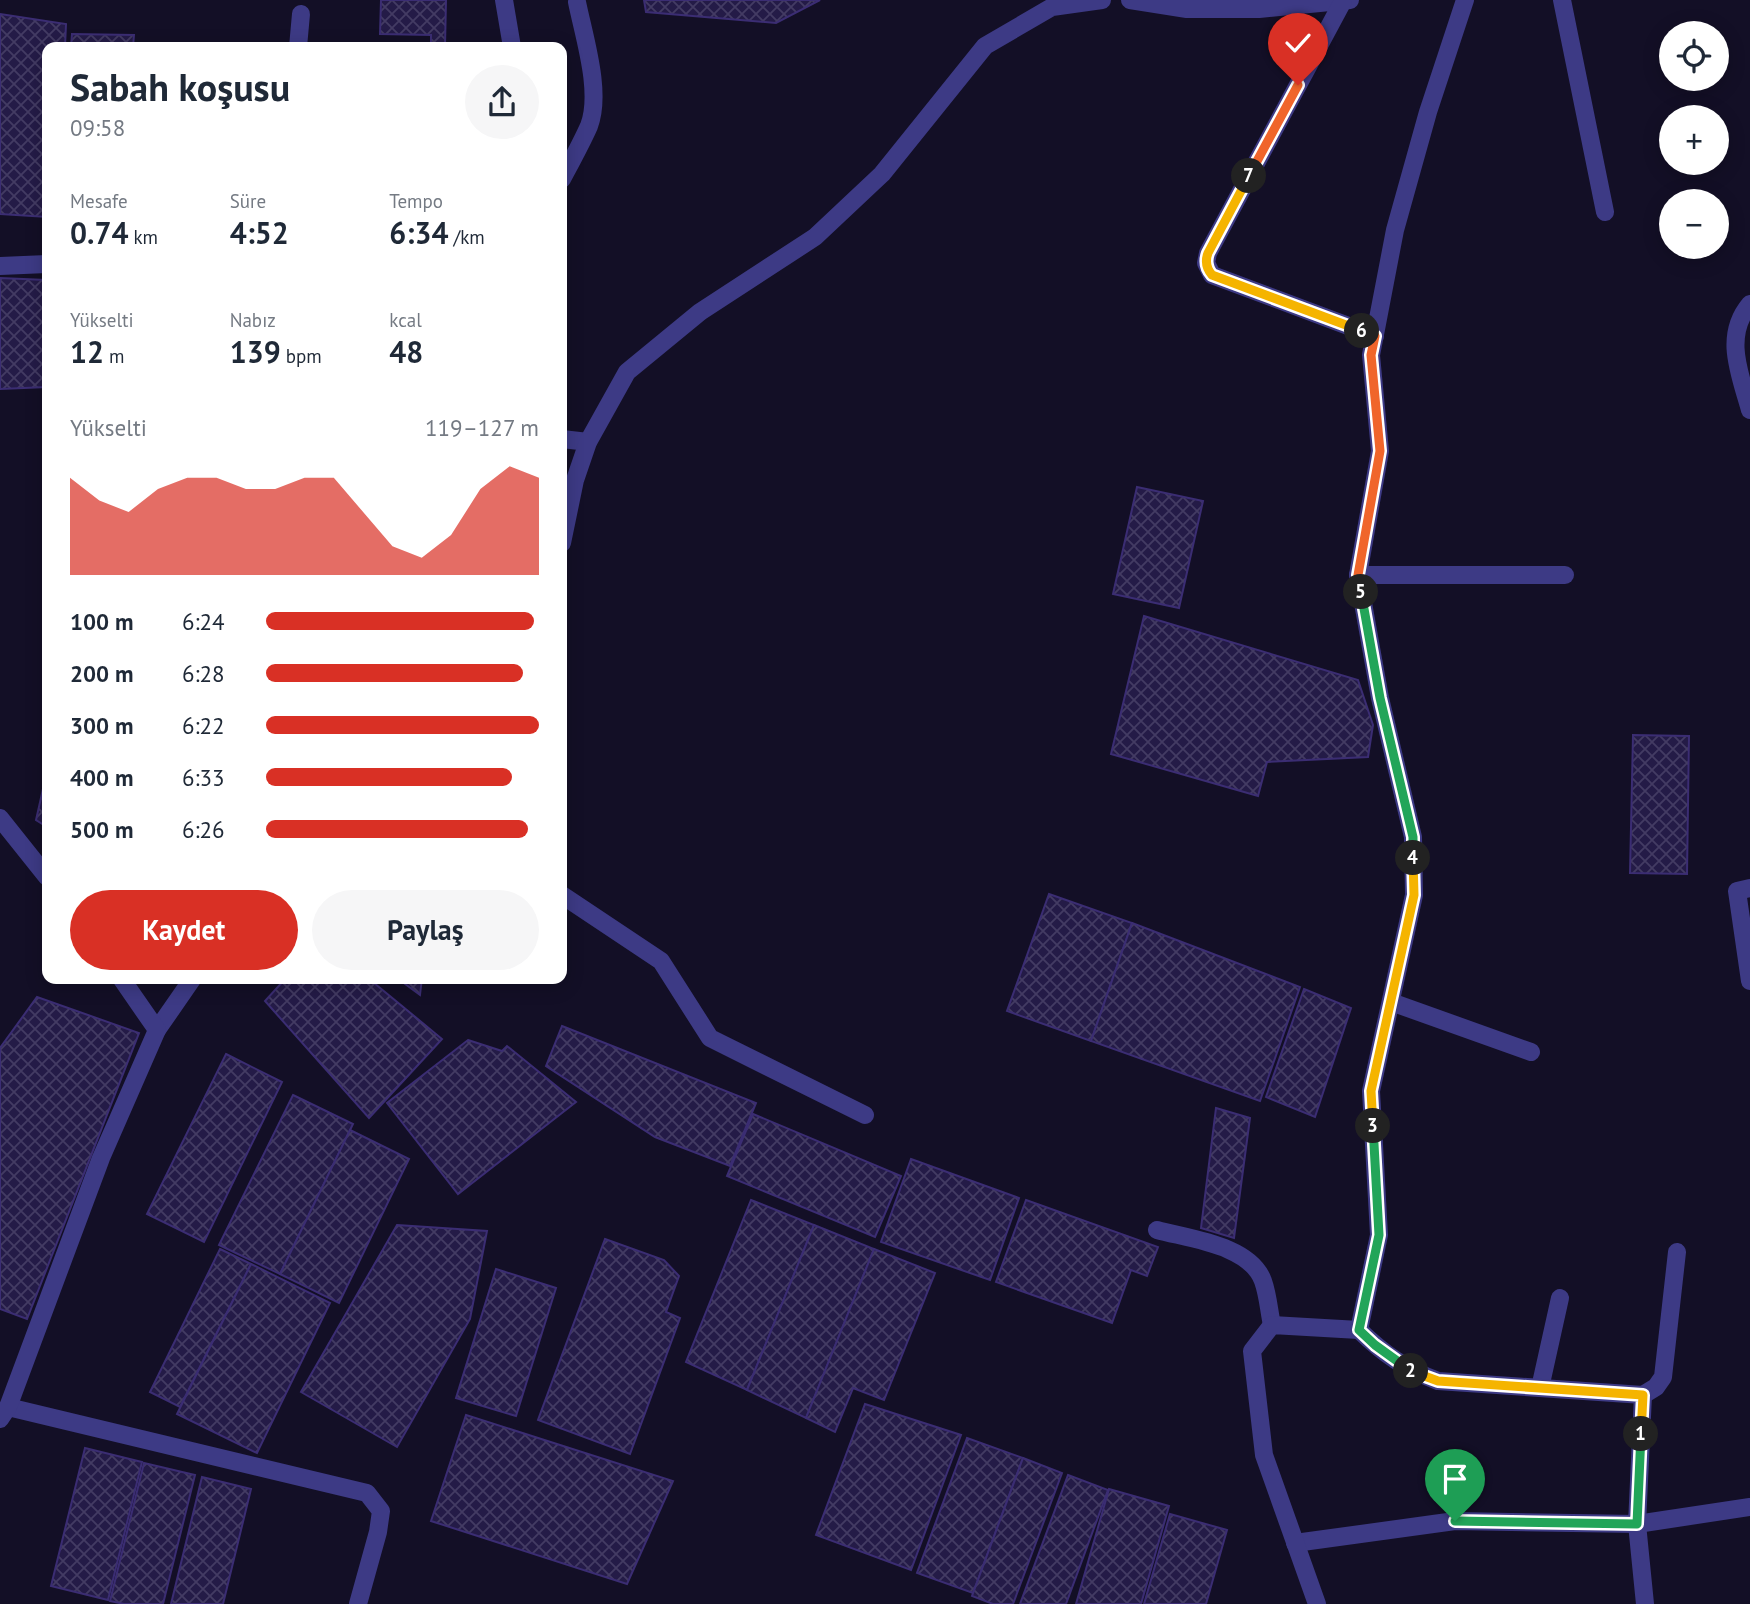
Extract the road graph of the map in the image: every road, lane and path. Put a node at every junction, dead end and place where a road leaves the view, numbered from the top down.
1 (504, 0) edge
2 (1102, 0) edge
3 (1130, 0) edge
4 (1350, 0) edge
5 (1465, 0) edge
6 (1562, 0) edge
7 (1343, 1) edge
8 (577, 2) dead end
9 (301, 14) dead end
10 (298, 42) edge
11 (511, 42) edge
12 (567, 169) edge
13 (1605, 212) dead end
14 (42, 264) edge
15 (0, 266) edge
16 (1750, 304) edge
17 (1375, 336) junction
18 (1750, 410) edge
19 (567, 440) edge
20 (588, 442) junction
21 (567, 519) edge
22 (1358, 575) junction
23 (1565, 575) dead end
24 (0, 818) edge
25 (42, 871) edge
26 (1750, 888) edge
27 (567, 898) edge
28 (1750, 981) edge
29 (125, 984) edge
30 (189, 984) edge
31 (1391, 1002) junction
32 (157, 1030) junction
33 (1531, 1052) dead end
34 (865, 1115) dead end
35 (1157, 1230) dead end
36 (1676, 1252) dead end
37 (1560, 1298) dead end
38 (1272, 1325) junction
39 (1359, 1330) junction
40 (1540, 1388) junction
41 (1643, 1395) junction
42 (4, 1413) edge
43 (1750, 1507) edge
44 (1637, 1524) junction
45 (1295, 1543) junction
46 (358, 1604) edge
47 (1317, 1604) edge
48 (1645, 1604) edge

1 - 11 street
2 - 20 street
3 - 7 street
4 - 7 street
5 - 17 street
6 - 13 street
7 - 17 street
8 - 12 street
9 - 10 street
14 - 15 street
16 - 18 street
17 - 22 street
19 - 20 street
20 - 21 street
22 - 23 street
22 - 31 street
24 - 25 street
26 - 28 street
27 - 34 street
29 - 32 street
30 - 32 street
31 - 33 street
31 - 39 street
32 - 42 street
35 - 38 street
36 - 41 street
37 - 40 street
38 - 39 street
38 - 45 street
39 - 40 street
40 - 41 street
41 - 44 street
42 - 46 street
43 - 44 street
44 - 45 street
44 - 48 street
45 - 47 street

